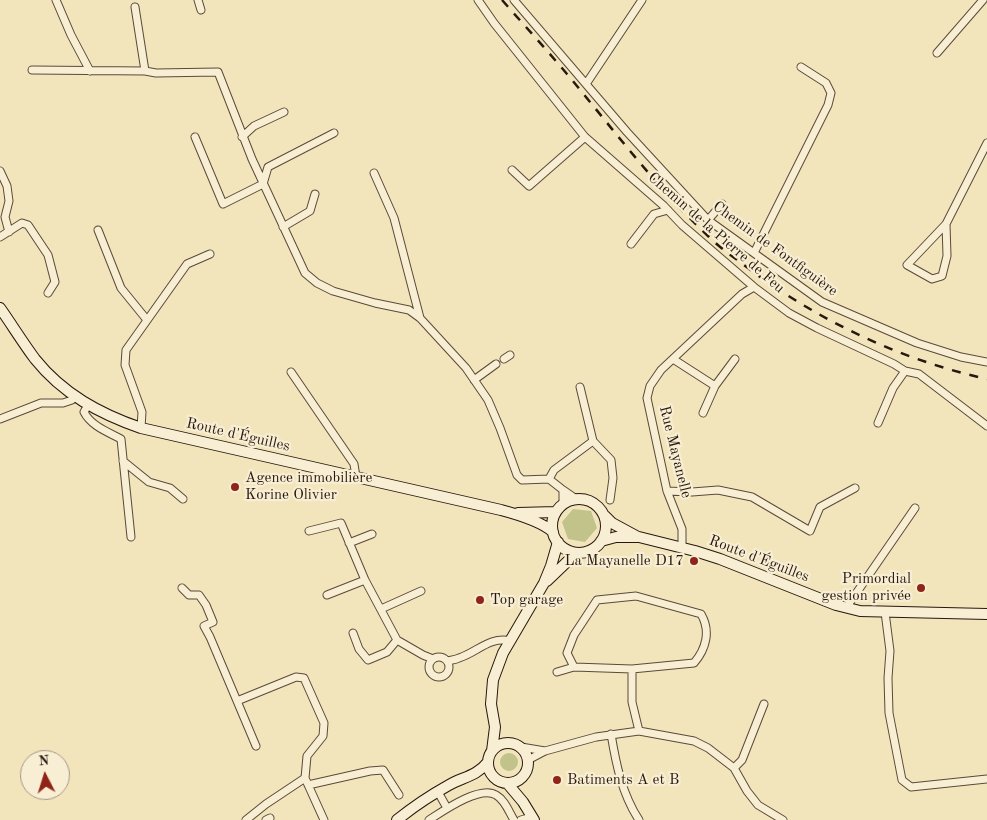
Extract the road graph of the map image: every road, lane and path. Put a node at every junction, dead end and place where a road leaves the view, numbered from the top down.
1 (56, 0) edge
2 (198, 0) edge
3 (478, 0) edge
4 (514, 0) edge
5 (642, 0) edge
6 (982, 0) edge
7 (135, 7) dead end
8 (201, 10) dead end
9 (936, 53) dead end
10 (801, 67) dead end
11 (32, 70) dead end
12 (90, 71) junction
13 (145, 71) junction
14 (586, 84) junction
15 (284, 112) dead end
16 (334, 133) dead end
17 (242, 137) junction
18 (585, 137) junction
19 (195, 138) dead end
20 (987, 143) edge
21 (512, 170) dead end
22 (0, 171) edge
23 (374, 173) dead end
24 (263, 184) junction
25 (315, 194) dead end
26 (722, 204) dead end
27 (668, 210) junction
28 (708, 220) junction
29 (946, 224) junction
30 (283, 226) junction
31 (98, 230) dead end
32 (9, 232) junction
33 (0, 237) edge
34 (631, 244) dead end
35 (754, 253) junction
36 (210, 254) dead end
37 (754, 287) junction
38 (48, 293) dead end
39 (0, 308) edge
40 (420, 318) junction
41 (147, 320) junction
42 (673, 359) junction
43 (735, 359) dead end
44 (987, 362) edge
45 (496, 364) dead end
46 (905, 371) junction
47 (292, 372) dead end
48 (474, 380) junction
49 (715, 386) junction
50 (580, 387) dead end
51 (74, 396) junction
52 (88, 405) junction
53 (703, 413) dead end
54 (0, 419) edge
55 (878, 422) dead end
56 (987, 426) edge
57 (141, 428) junction
58 (593, 442) junction
59 (123, 461) junction
60 (356, 477) junction
61 (549, 479) junction
62 (856, 488) dead end
63 (563, 490) junction
64 (667, 491) junction
65 (183, 499) dead end
66 (576, 499) junction
67 (610, 500) dead end
68 (560, 508) junction
69 (915, 508) dead end
70 (515, 513) junction
71 (604, 516) junction
72 (309, 531) dead end
73 (553, 532) junction
74 (372, 534) dead end
75 (131, 537) dead end
76 (639, 537) junction
77 (601, 541) junction
78 (558, 542) junction
79 (349, 543) junction
80 (682, 547) junction
81 (578, 553) junction
82 (365, 580) junction
83 (544, 583) junction
84 (182, 588) dead end
85 (421, 591) dead end
86 (326, 595) dead end
87 (846, 608) junction
88 (380, 609) junction
89 (885, 612) junction
90 (987, 614) edge
91 (353, 633) dead end
92 (397, 640) junction
93 (510, 642) junction
94 (423, 655) junction
95 (459, 658) junction
96 (432, 659) junction
97 (447, 661) junction
98 (574, 667) junction
99 (429, 669) junction
100 (632, 669) junction
101 (449, 671) junction
102 (557, 672) dead end
103 (237, 701) junction
104 (764, 704) dead end
105 (495, 727) junction
106 (639, 731) junction
107 (611, 734) junction
108 (506, 742) junction
109 (256, 746) dead end
110 (521, 747) junction
111 (492, 751) junction
112 (545, 751) junction
113 (528, 760) junction
114 (488, 762) junction
115 (734, 768) junction
116 (475, 774) junction
117 (524, 776) junction
118 (496, 779) junction
119 (987, 779) edge
120 (307, 781) junction
121 (507, 783) junction
122 (438, 792) junction
123 (400, 795) dead end
124 (523, 802) junction
125 (447, 808) junction
126 (533, 818) edge
127 (246, 820) edge
128 (324, 820) edge
129 (397, 820) edge
130 (429, 820) edge
131 (514, 820) edge
132 (521, 820) edge
133 (639, 820) edge
134 (783, 820) edge

1 - 12 street
2 - 8 street
3 - 18 street, Chemin de la Pierre de Feu
4 - 14 street, Chemin de Fontfiguière
5 - 14 street
6 - 9 street
7 - 13 street
10 - 35 street
11 - 12 street
12 - 13 street
13 - 17 street
14 - 28 street, Chemin de Fontfiguière
15 - 17 street
16 - 24 street
17 - 24 street
18 - 21 street
18 - 27 street, Chemin de la Pierre de Feu
19 - 24 street
20 - 29 street
22 - 32 street
23 - 40 street
24 - 30 street
25 - 30 street
26 - 28 street
27 - 34 street
27 - 37 street, Chemin de la Pierre de Feu
28 - 35 street, Chemin de Fontfiguière
29 - 29 street
30 - 40 street
31 - 41 street
32 - 33 street
32 - 38 street
35 - 44 street, Chemin de Fontfiguière
36 - 41 street
37 - 42 street, Rue Mayanelle
37 - 46 street, Chemin de la Pierre de Feu
39 - 51 street, Route d'Éguilles
40 - 48 street
41 - 57 street
42 - 49 street
42 - 64 street, Rue Mayanelle
43 - 49 street
45 - 48 street
46 - 55 street
46 - 56 street, Chemin de la Pierre de Feu
47 - 60 street
48 - 61 street
49 - 53 street
50 - 58 street
51 - 52 street, Route d'Éguilles
51 - 54 street
52 - 57 street, Route d'Éguilles
52 - 59 street
57 - 60 street, Route d'Éguilles
58 - 61 street
58 - 67 street
59 - 65 street
59 - 75 street
60 - 70 street, Route d'Éguilles
61 - 63 street
62 - 64 street
63 - 66 street
63 - 68 street
64 - 80 street, Rue Mayanelle
66 - 68 street
66 - 71 street
68 - 70 street, Route d'Éguilles
68 - 73 street
69 - 87 street
70 - 73 street, Route d'Éguilles
71 - 76 street, Route d'Éguilles
71 - 77 street
72 - 79 street
73 - 78 street
74 - 79 street
76 - 77 street, Route d'Éguilles
76 - 80 street, Route d'Éguilles
77 - 81 street
78 - 81 street
78 - 83 street
79 - 82 street
80 - 87 street, Route d'Éguilles
81 - 83 street
82 - 86 street
82 - 88 street
83 - 93 street
84 - 103 street
85 - 88 street
87 - 89 street, Route d'Éguilles
88 - 92 street
89 - 90 street, Route d'Éguilles
89 - 119 street
91 - 92 street
92 - 94 street
93 - 95 street
93 - 105 street
94 - 96 street
94 - 99 street
95 - 97 street
95 - 101 street
96 - 97 street
96 - 99 street
97 - 101 street
98 - 100 street
98 - 100 street
98 - 102 street
99 - 101 street
100 - 106 street
103 - 109 street
103 - 120 street
104 - 115 street
105 - 108 street
105 - 111 street
106 - 107 street
106 - 115 street
107 - 112 street
107 - 133 street
108 - 110 street
108 - 111 street
110 - 112 street
110 - 113 street
111 - 114 street
112 - 113 street
113 - 117 street
114 - 116 street
114 - 118 street
115 - 134 street
116 - 118 street
116 - 122 street
117 - 121 street
117 - 124 street
118 - 121 street
120 - 123 street
120 - 127 street
120 - 128 street
121 - 124 street
122 - 125 street
122 - 129 street
124 - 126 street
125 - 130 street
125 - 131 street
126 - 132 street

